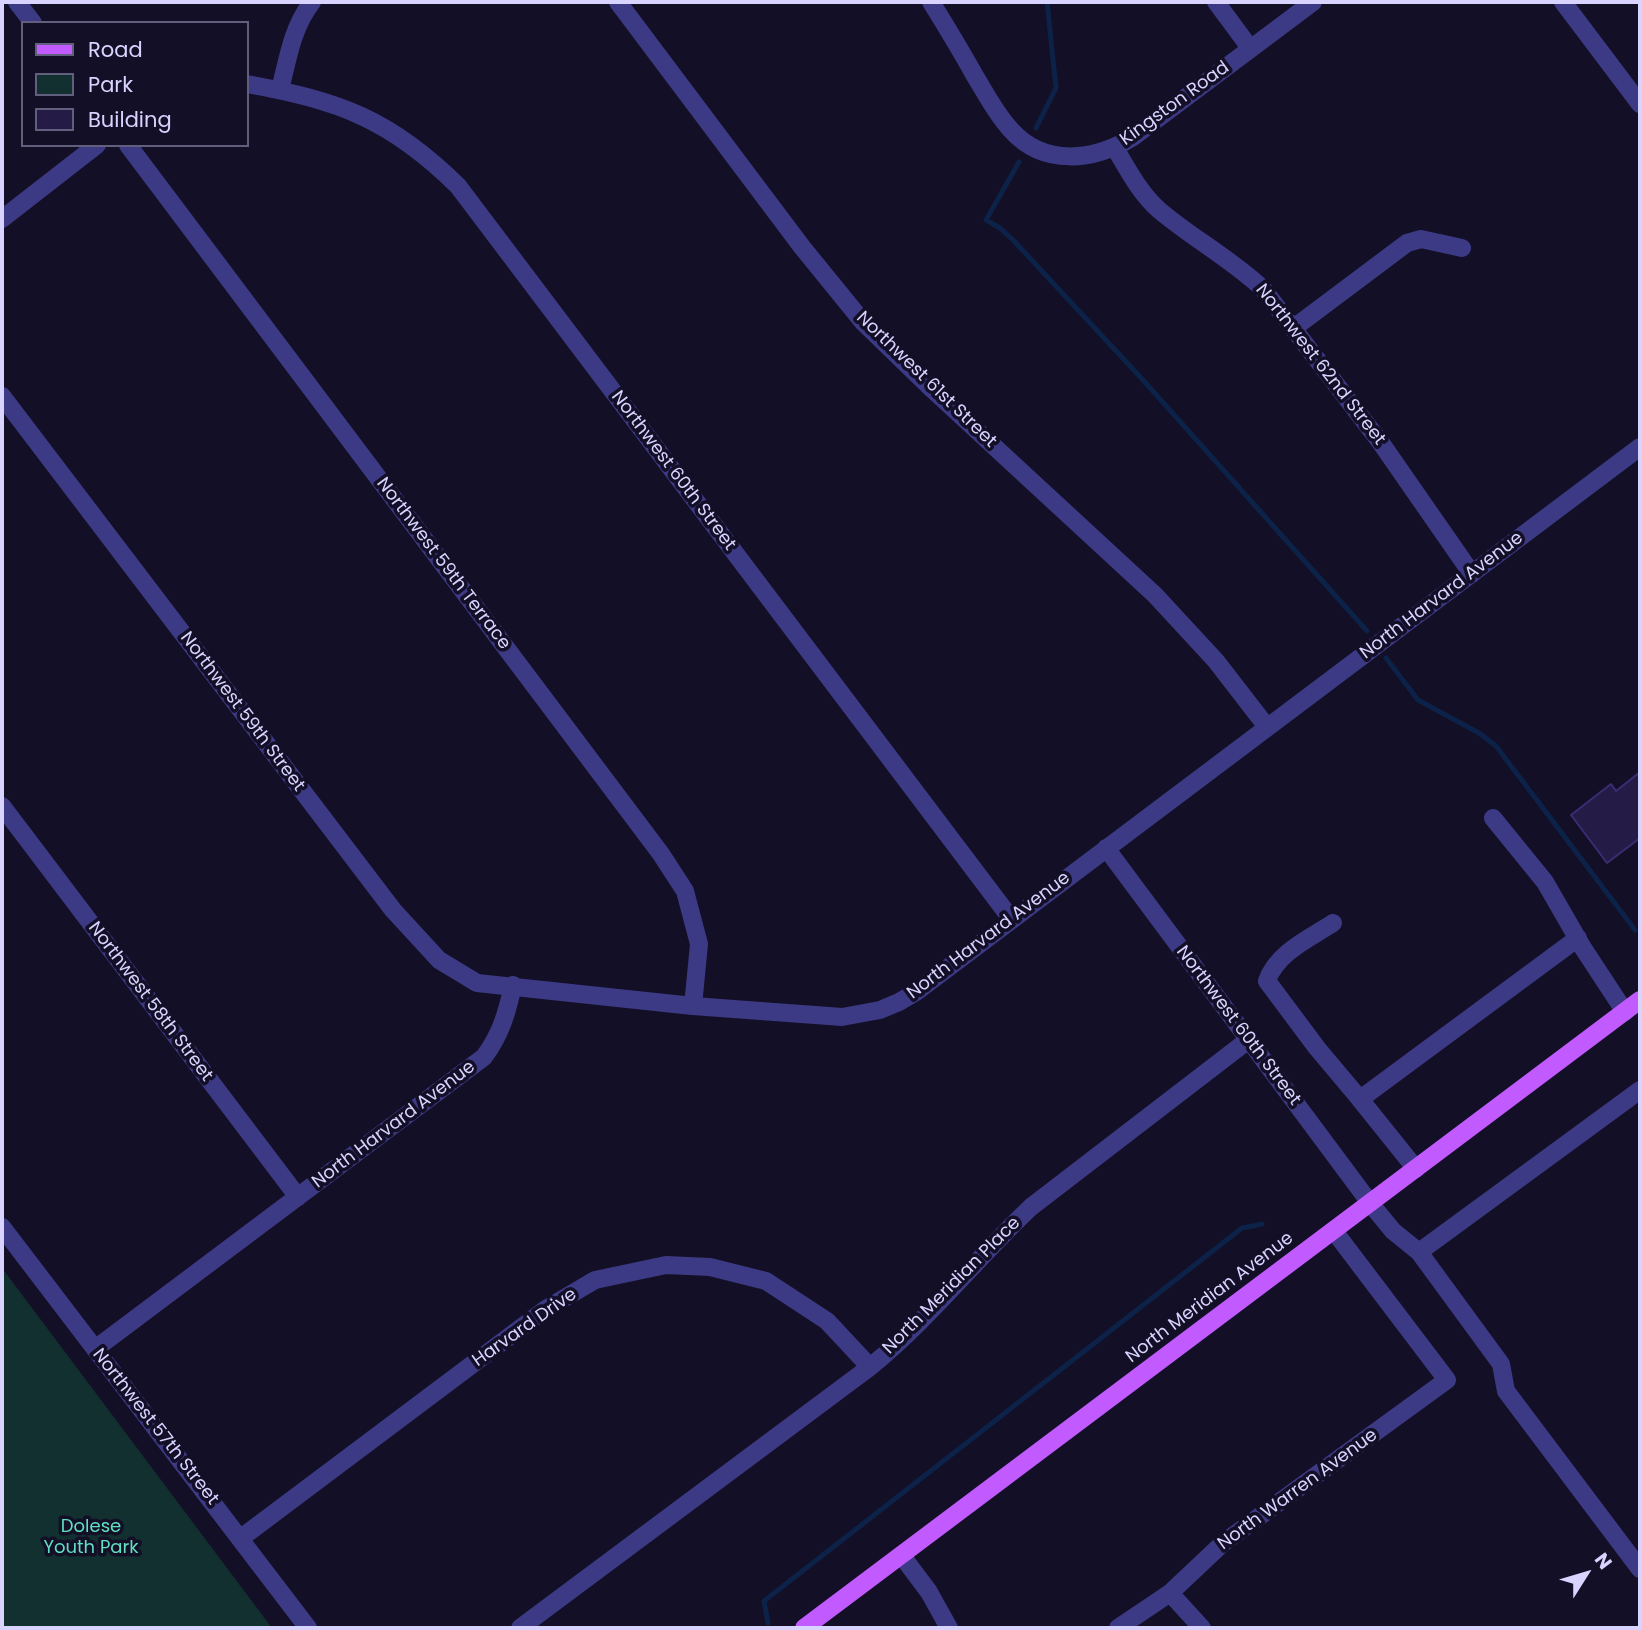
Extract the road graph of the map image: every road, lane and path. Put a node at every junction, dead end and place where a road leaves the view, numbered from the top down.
1 (17, 2) edge
2 (312, 2) edge
3 (618, 2) edge
4 (931, 2) edge
5 (1216, 2) edge
6 (1313, 2) edge
7 (1563, 2) edge
8 (31, 21) edge
9 (1250, 48) junction
10 (248, 84) edge
11 (280, 90) junction
12 (1640, 104) edge
13 (94, 147) edge
14 (130, 147) edge
15 (1115, 148) junction
16 (2, 219) edge
17 (1462, 248) dead end
18 (1295, 327) junction
19 (2, 396) edge
20 (1640, 447) edge
21 (1472, 574) junction
22 (1267, 727) junction
23 (2, 806) edge
24 (1493, 818) dead end
25 (1106, 848) junction
26 (1012, 920) junction
27 (1334, 922) dead end
28 (1578, 938) junction
29 (513, 985) junction
30 (1640, 1000) edge
31 (693, 1006) junction
32 (1625, 1012) junction
33 (1247, 1041) junction
34 (1640, 1090) edge
35 (1359, 1098) junction
36 (1416, 1169) junction
37 (298, 1197) junction
38 (1370, 1203) junction
39 (2, 1227) edge
40 (1334, 1231) junction
41 (1419, 1252) junction
42 (95, 1349) junction
43 (870, 1367) junction
44 (241, 1538) junction
45 (902, 1556) junction
46 (1640, 1569) edge
47 (1170, 1594) junction
48 (308, 1628) edge
49 (520, 1628) edge
50 (804, 1628) edge
51 (948, 1628) edge
52 (1118, 1628) edge
53 (1202, 1628) edge

1 - 8 street
2 - 11 street
3 - 22 street, Northwest 61st Street
4 - 15 street, Kingston Road
5 - 9 street
6 - 9 street, Kingston Road
7 - 12 street
9 - 15 street, Kingston Road
10 - 11 street
11 - 26 street, Northwest 60th Street
13 - 16 street
14 - 31 street, Northwest 59th Terrace
15 - 18 street, Northwest 62nd Street
17 - 18 street
18 - 21 street, Northwest 62nd Street
19 - 29 street, Northwest 59th Street
20 - 21 street, North Harvard Avenue
21 - 22 street, North Harvard Avenue
22 - 25 street, North Harvard Avenue
23 - 37 street, Northwest 58th Street
24 - 28 street
25 - 26 street, North Harvard Avenue
25 - 33 street, Northwest 60th Street
26 - 31 street, North Harvard Avenue
27 - 35 street
28 - 32 street
28 - 35 street
29 - 31 street, North Harvard Avenue
29 - 37 street, North Harvard Avenue
30 - 32 main road, North Meridian Avenue
32 - 36 main road, North Meridian Avenue
33 - 38 street, Northwest 60th Street
33 - 43 street, North Meridian Place
34 - 41 street
35 - 36 street
36 - 38 main road, North Meridian Avenue
37 - 42 street, North Harvard Avenue
38 - 40 main road, North Meridian Avenue
38 - 41 street, Northwest 60th Street
39 - 42 street, Northwest 57th Street
40 - 45 main road, North Meridian Avenue
40 - 47 street, North Warren Avenue
41 - 46 street, Northwest 60th Street
42 - 44 street, Northwest 57th Street
43 - 44 street, Harvard Drive
43 - 49 street, North Meridian Place
44 - 48 street, Northwest 57th Street
45 - 50 main road, North Meridian Avenue
45 - 51 street
47 - 52 street, North Warren Avenue
47 - 53 street

